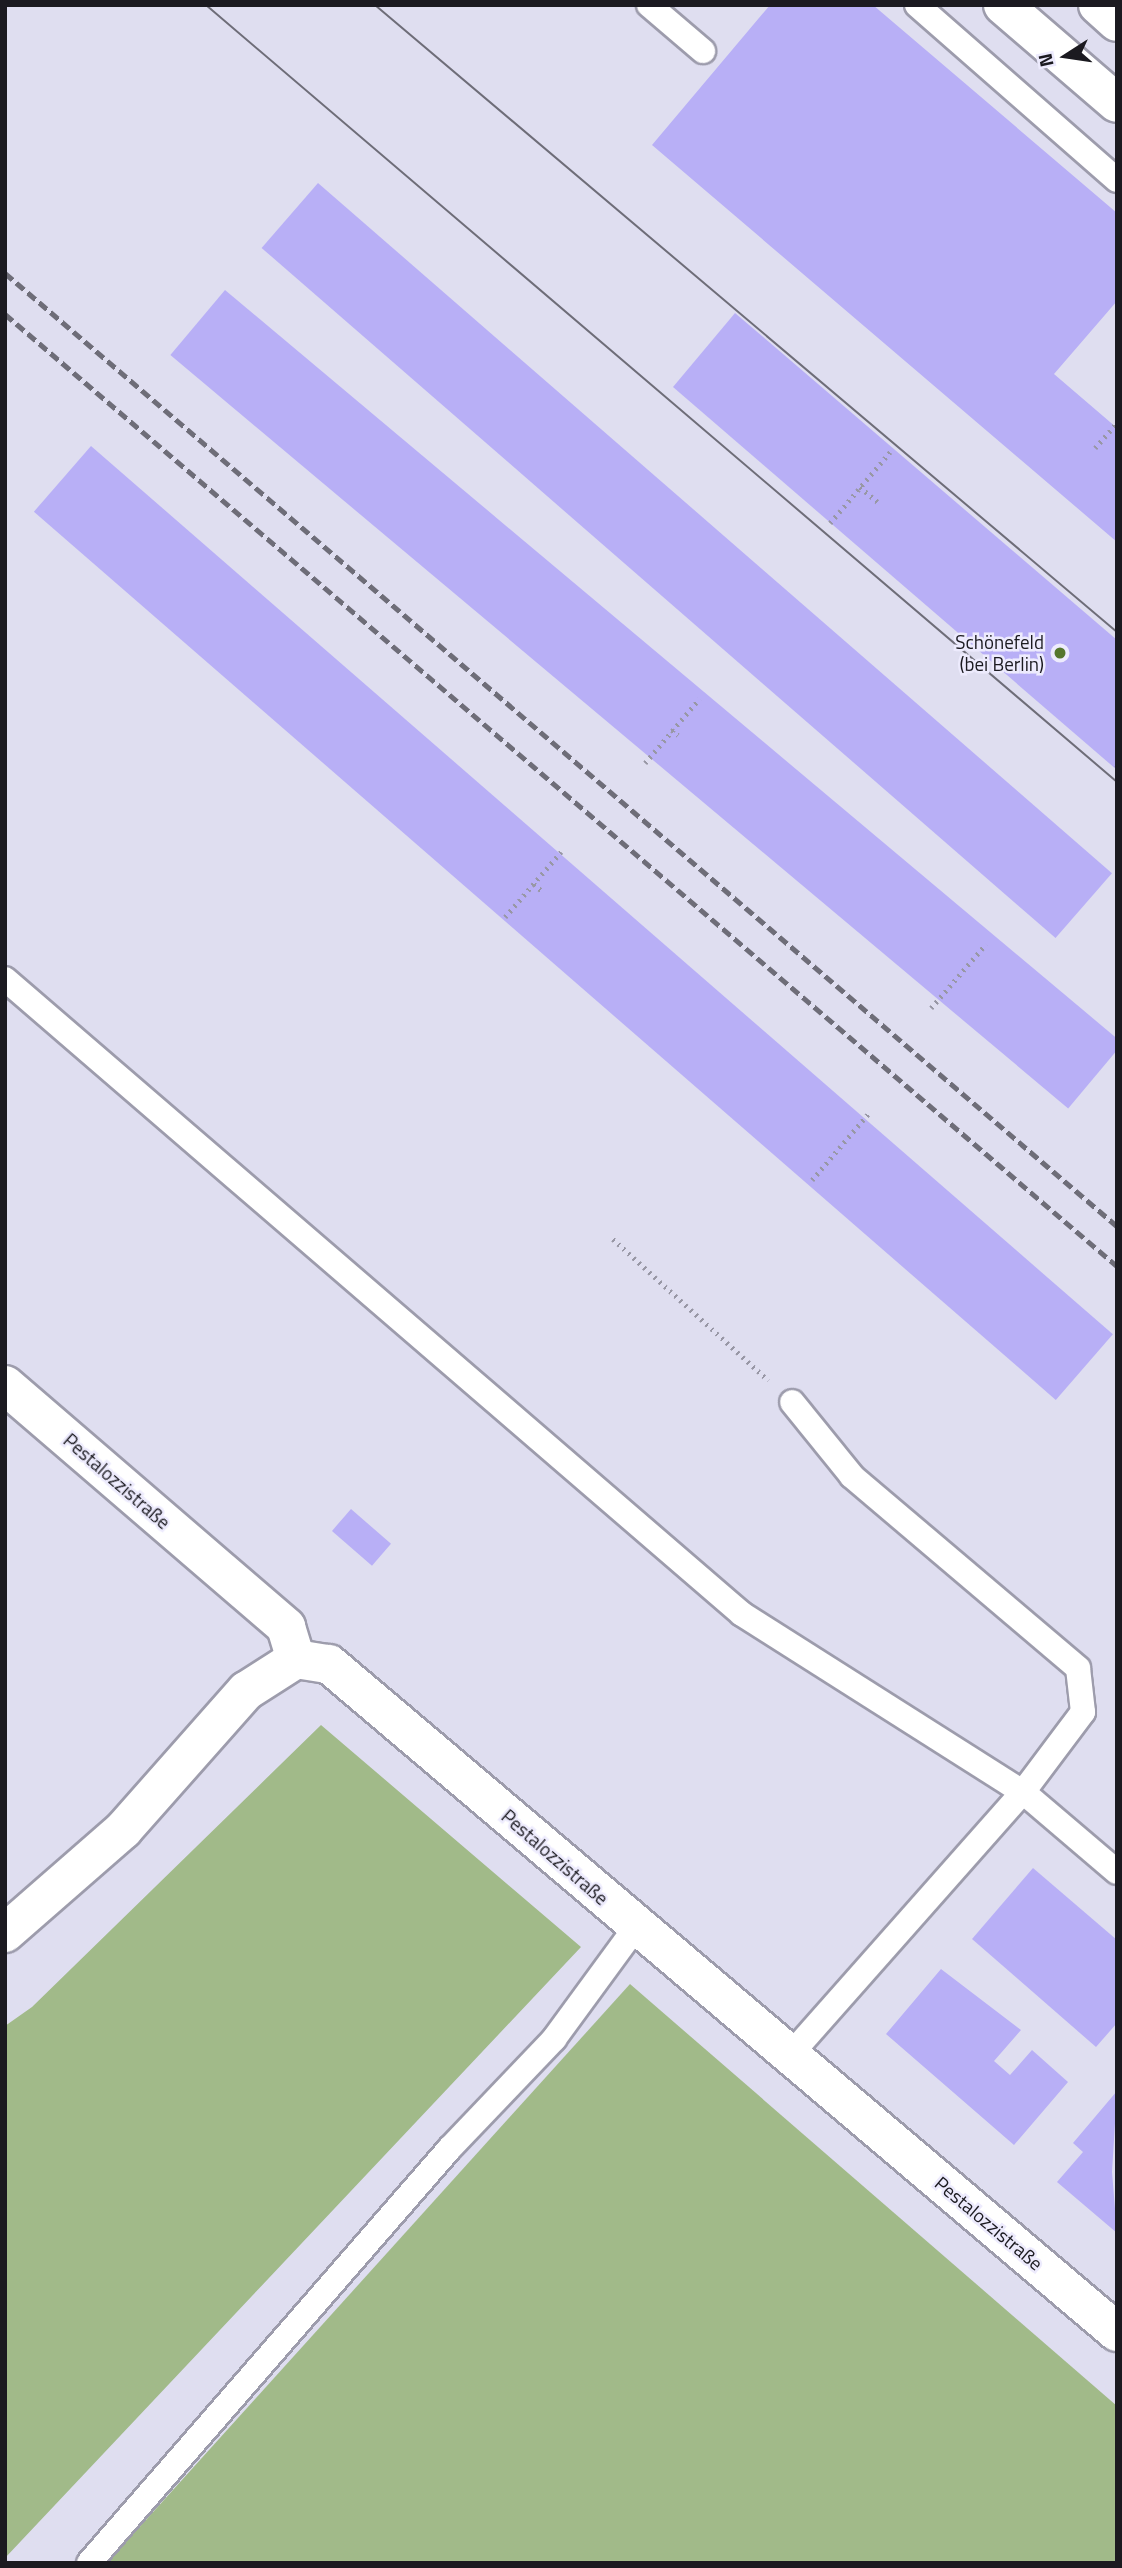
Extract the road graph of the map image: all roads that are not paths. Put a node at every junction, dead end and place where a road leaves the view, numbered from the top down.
1 (649, 5) edge
2 (917, 5) edge
3 (1003, 5) edge
4 (1098, 5) edge
5 (1117, 22) edge
6 (703, 51) dead end
7 (1117, 103) edge
8 (1117, 180) edge
9 (5, 979) edge
10 (5, 1385) edge
11 (792, 1402) road end
12 (296, 1659) junction
13 (1023, 1792) junction
14 (1117, 1872) edge
15 (636, 1927) junction
16 (5, 1933) edge
17 (791, 2054) junction
18 (1117, 2332) edge
19 (89, 2563) edge

1 - 6 lane
2 - 8 lane
3 - 7 street
4 - 5 street
9 - 13 lane
10 - 12 street, Pestalozzistraße
11 - 13 lane
12 - 15 street, Pestalozzistraße
12 - 16 street
13 - 14 lane
13 - 17 lane
15 - 17 street, Pestalozzistraße
15 - 19 lane
17 - 18 street, Pestalozzistraße

